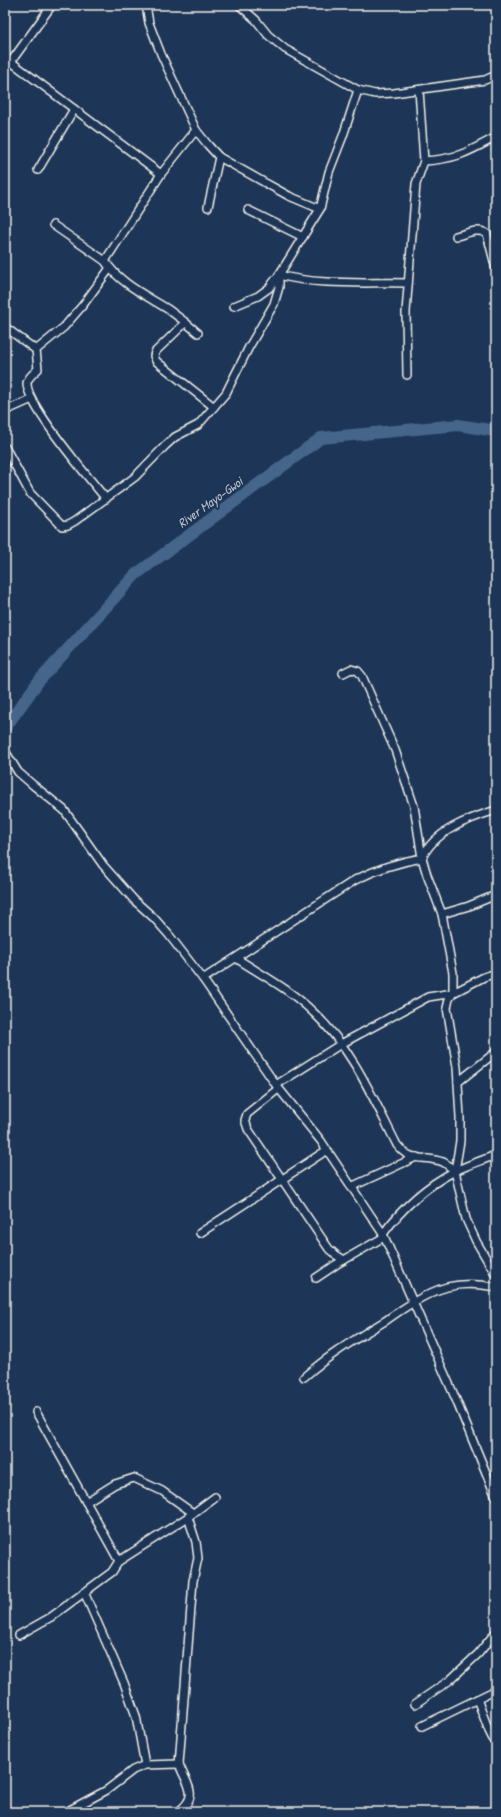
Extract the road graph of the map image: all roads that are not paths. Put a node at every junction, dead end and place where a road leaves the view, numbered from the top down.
1 (52, 5) edge
2 (146, 5) edge
3 (239, 5) edge
4 (10, 61) junction
5 (5, 70) edge
6 (496, 75) edge
7 (358, 90) junction
8 (419, 90) junction
9 (74, 109) junction
10 (196, 130) junction
11 (496, 137) edge
12 (219, 157) junction
13 (424, 161) junction
14 (38, 170) dead end
15 (161, 174) junction
16 (208, 207) dead end
17 (320, 209) junction
18 (248, 210) dead end
19 (53, 225) dead end
20 (456, 236) dead end
21 (303, 237) junction
22 (105, 261) junction
23 (110, 268) junction
24 (496, 269) edge
25 (279, 275) junction
26 (408, 283) junction
27 (234, 306) dead end
28 (185, 323) junction
29 (5, 327) edge
30 (198, 333) dead end
31 (36, 350) junction
32 (407, 375) dead end
33 (32, 399) junction
34 (214, 407) junction
35 (5, 411) edge
36 (5, 447) edge
37 (106, 499) junction
38 (342, 673) dead end
39 (5, 751) edge
40 (496, 810) edge
41 (422, 858) junction
42 (496, 895) edge
43 (442, 914) junction
44 (236, 958) junction
45 (496, 973) edge
46 (203, 979) junction
47 (453, 993) junction
48 (341, 1044) junction
49 (496, 1052) edge
50 (458, 1082) junction
51 (277, 1087) junction
52 (327, 1150) junction
53 (496, 1155) edge
54 (416, 1157) junction
55 (455, 1171) junction
56 (282, 1179) junction
57 (352, 1187) junction
58 (200, 1233) dead end
59 (383, 1235) junction
60 (344, 1260) junction
61 (496, 1275) edge
62 (316, 1278) dead end
63 (496, 1287) edge
64 (414, 1302) junction
65 (304, 1377) dead end
66 (36, 1412) dead end
67 (215, 1497) dead end
68 (496, 1497) edge
69 (86, 1502) junction
70 (191, 1515) junction
71 (119, 1561) junction
72 (84, 1592) junction
73 (496, 1632) edge
74 (19, 1635) dead end
75 (496, 1690) edge
76 (477, 1699) junction
77 (415, 1704) dead end
78 (422, 1726) dead end
79 (496, 1745) edge
80 (180, 1764) junction
81 (145, 1765) junction
82 (181, 1811) edge
83 (66, 1812) edge

1 - 4 street
2 - 10 street
3 - 7 street
4 - 5 street
4 - 9 street
6 - 8 street
7 - 8 street
7 - 17 street
8 - 13 street
9 - 14 street
9 - 15 street
10 - 12 street
10 - 15 street
11 - 13 street
12 - 16 street
12 - 17 street
13 - 26 street
15 - 22 street
17 - 21 street
18 - 21 street
19 - 22 street
20 - 24 street
21 - 25 street
22 - 23 street
23 - 28 street
23 - 31 street
25 - 26 street
25 - 27 street
25 - 34 street
26 - 32 street
28 - 30 street
28 - 34 street
29 - 31 street
31 - 33 street
33 - 35 street
33 - 37 street
34 - 37 street
36 - 37 street
38 - 41 street
39 - 46 street
40 - 41 street
41 - 43 street
41 - 44 street
42 - 43 street
43 - 47 street
44 - 46 street
44 - 48 street
45 - 47 street
46 - 51 street
47 - 48 street
47 - 50 street
48 - 51 street
48 - 54 street
49 - 50 street
50 - 55 street
51 - 52 street
51 - 56 street
52 - 56 street
52 - 57 street
53 - 55 street
54 - 55 street
54 - 57 street
55 - 59 street
55 - 61 street
56 - 58 street
56 - 60 street
57 - 59 street
59 - 60 street
59 - 64 street
60 - 62 street
63 - 64 street
64 - 65 street
64 - 68 street
66 - 69 street
67 - 70 street
69 - 70 street
69 - 71 street
70 - 71 street
70 - 80 street
71 - 72 street
72 - 74 street
72 - 81 street
73 - 77 street
75 - 76 street
76 - 78 street
76 - 79 street
80 - 81 street
80 - 82 street
81 - 83 street

